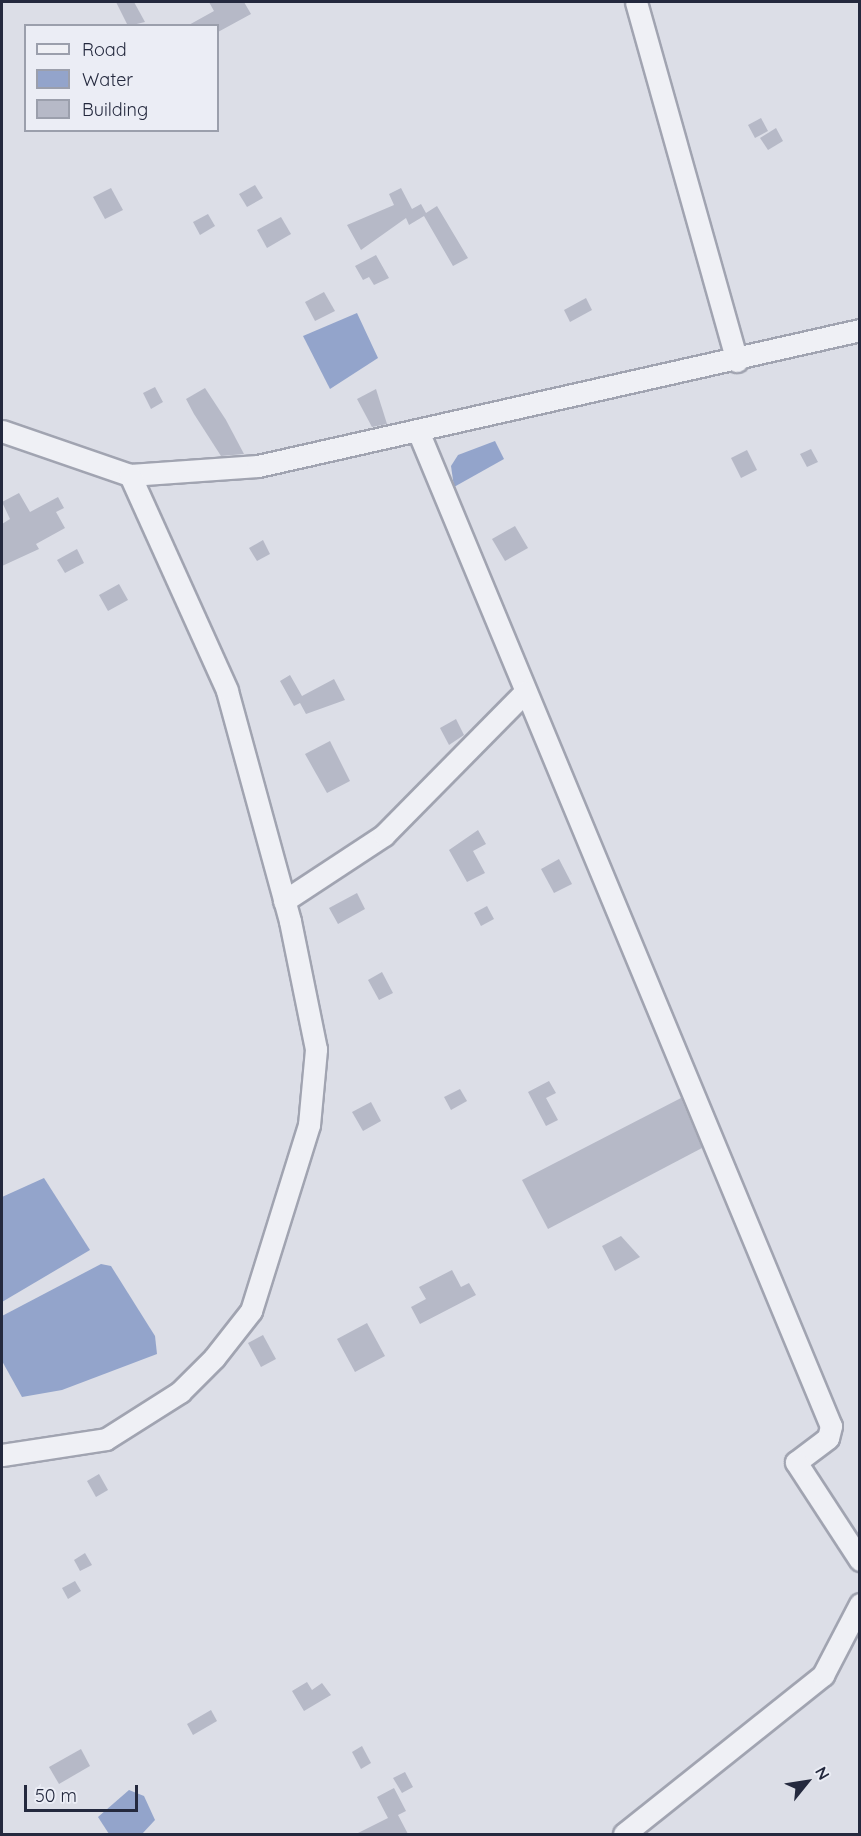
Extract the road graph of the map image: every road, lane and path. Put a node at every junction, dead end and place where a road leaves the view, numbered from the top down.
1 (636, 2) edge
2 (860, 330) edge
3 (737, 361) junction
4 (2, 431) edge
5 (418, 431) junction
6 (130, 475) junction
7 (525, 692) junction
8 (284, 901) junction
9 (2, 1455) edge
10 (860, 1560) edge
11 (860, 1604) edge
12 (624, 1834) edge

1 - 3 street
2 - 3 street
3 - 5 street
4 - 6 street
5 - 6 street
5 - 7 street
6 - 8 street
7 - 8 street
7 - 10 street
8 - 9 street
11 - 12 street

